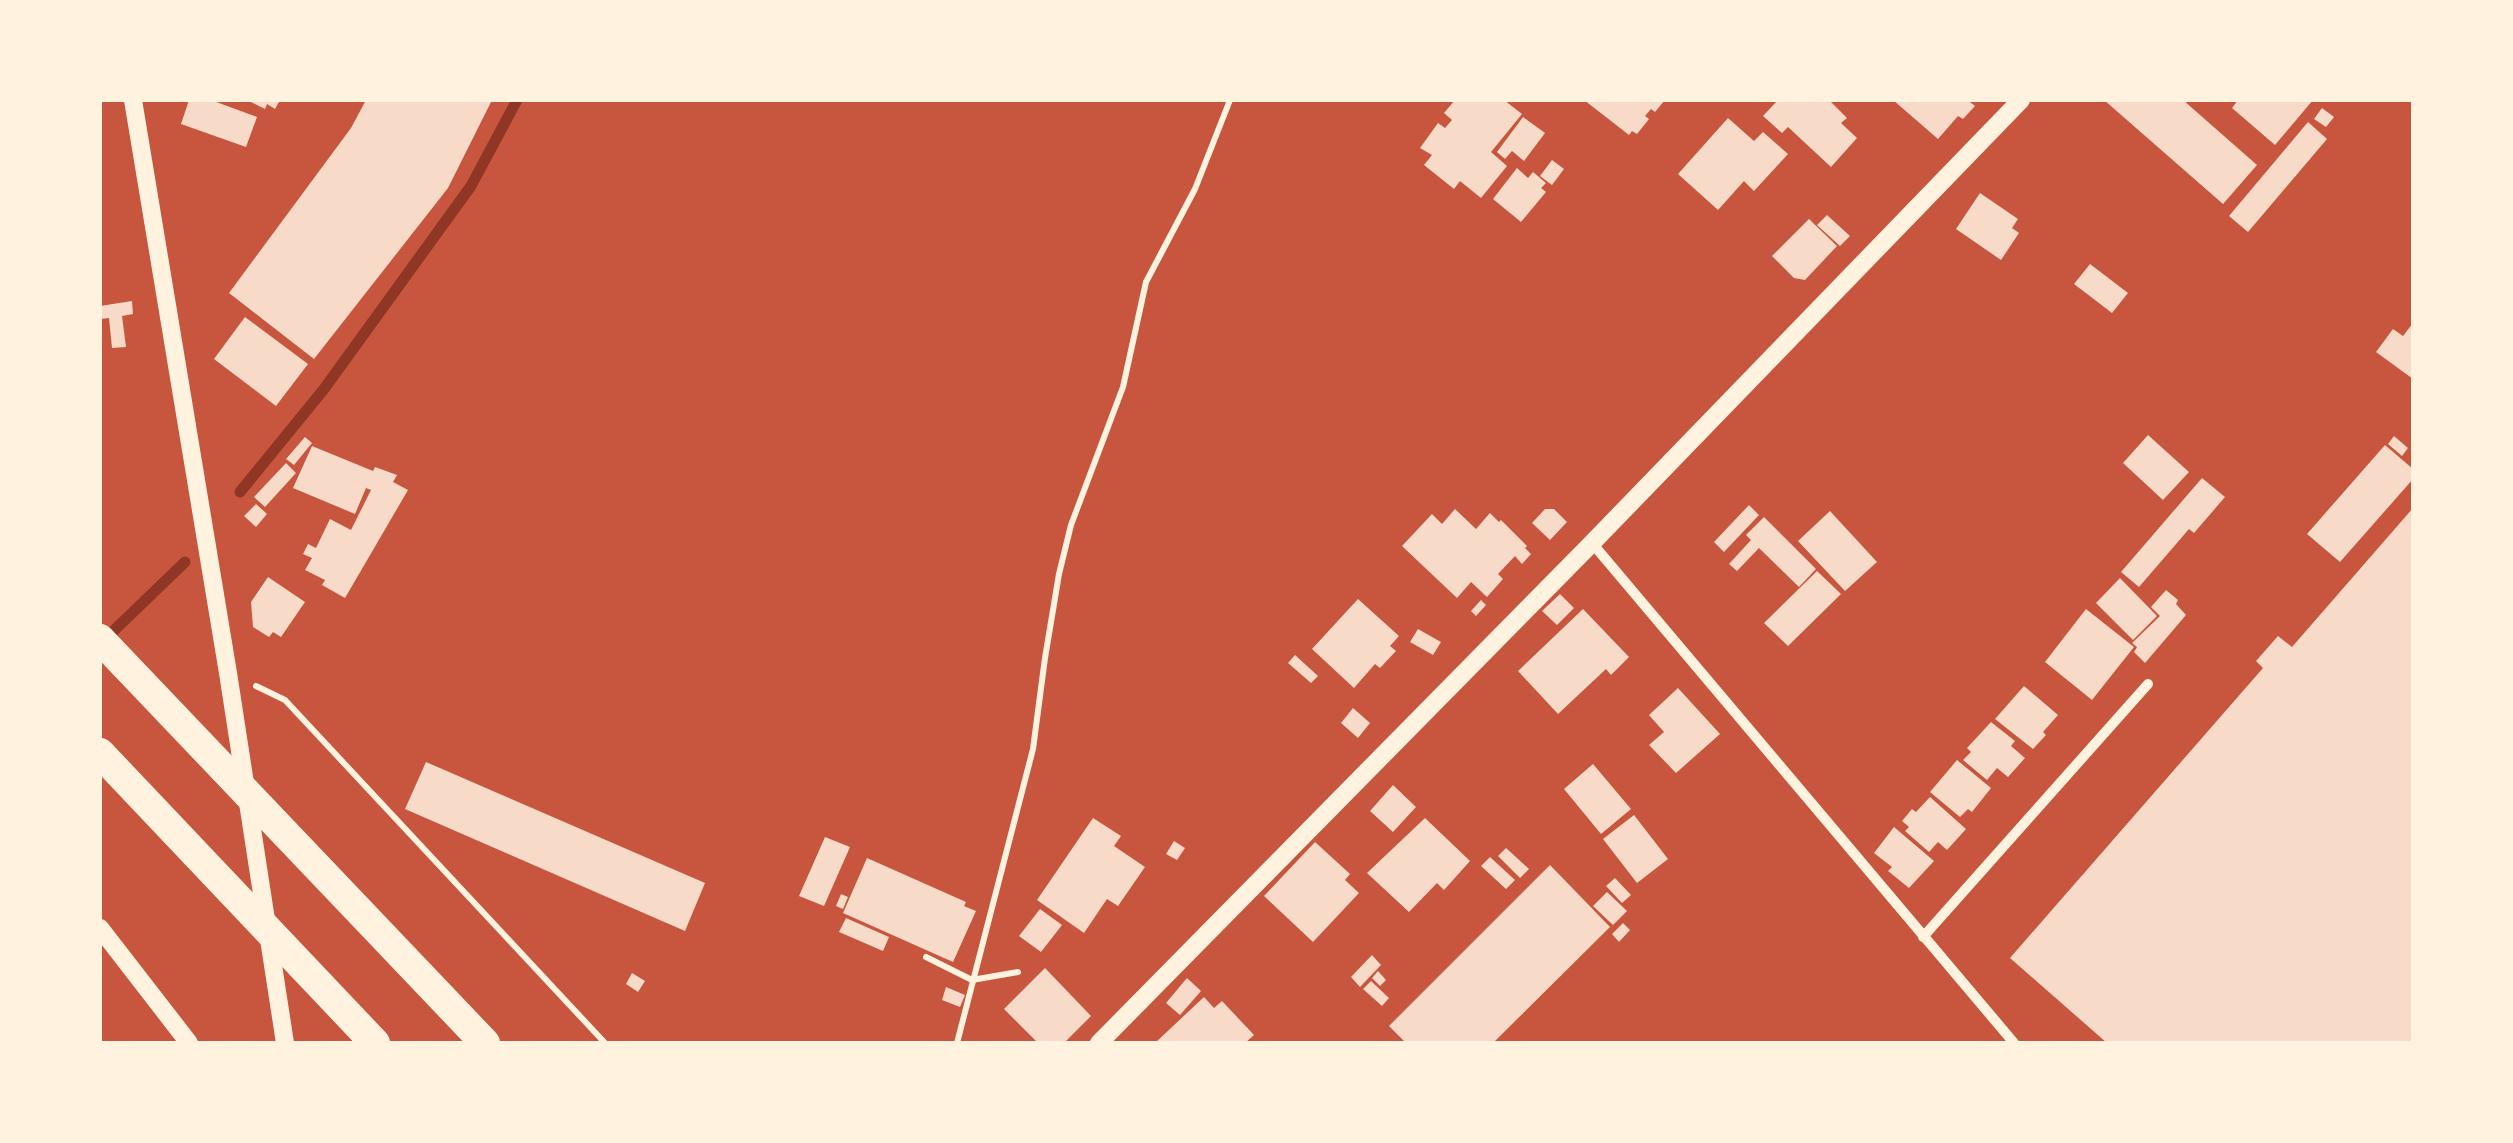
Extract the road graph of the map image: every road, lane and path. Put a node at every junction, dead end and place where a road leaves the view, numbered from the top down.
1 (133, 100) edge
2 (1230, 100) edge
3 (2021, 100) edge
4 (1592, 543) junction
5 (100, 638) edge
6 (228, 672) junction
7 (2148, 684) dead end
8 (100, 753) edge
9 (100, 928) edge
10 (1922, 937) junction
11 (926, 956) dead end
12 (1018, 972) dead end
13 (972, 980) junction
14 (189, 1043) edge
15 (285, 1043) edge
16 (374, 1043) edge
17 (485, 1043) edge
18 (605, 1043) edge
19 (957, 1043) edge
20 (1100, 1043) edge
21 (2014, 1043) edge

1 - 6 street
2 - 13 path
3 - 4 street
4 - 10 street
4 - 20 street
5 - 17 highway
6 - 15 street
6 - 18 path
7 - 10 street
8 - 16 highway
9 - 14 street
10 - 21 street
11 - 13 path
12 - 13 path
13 - 19 path

